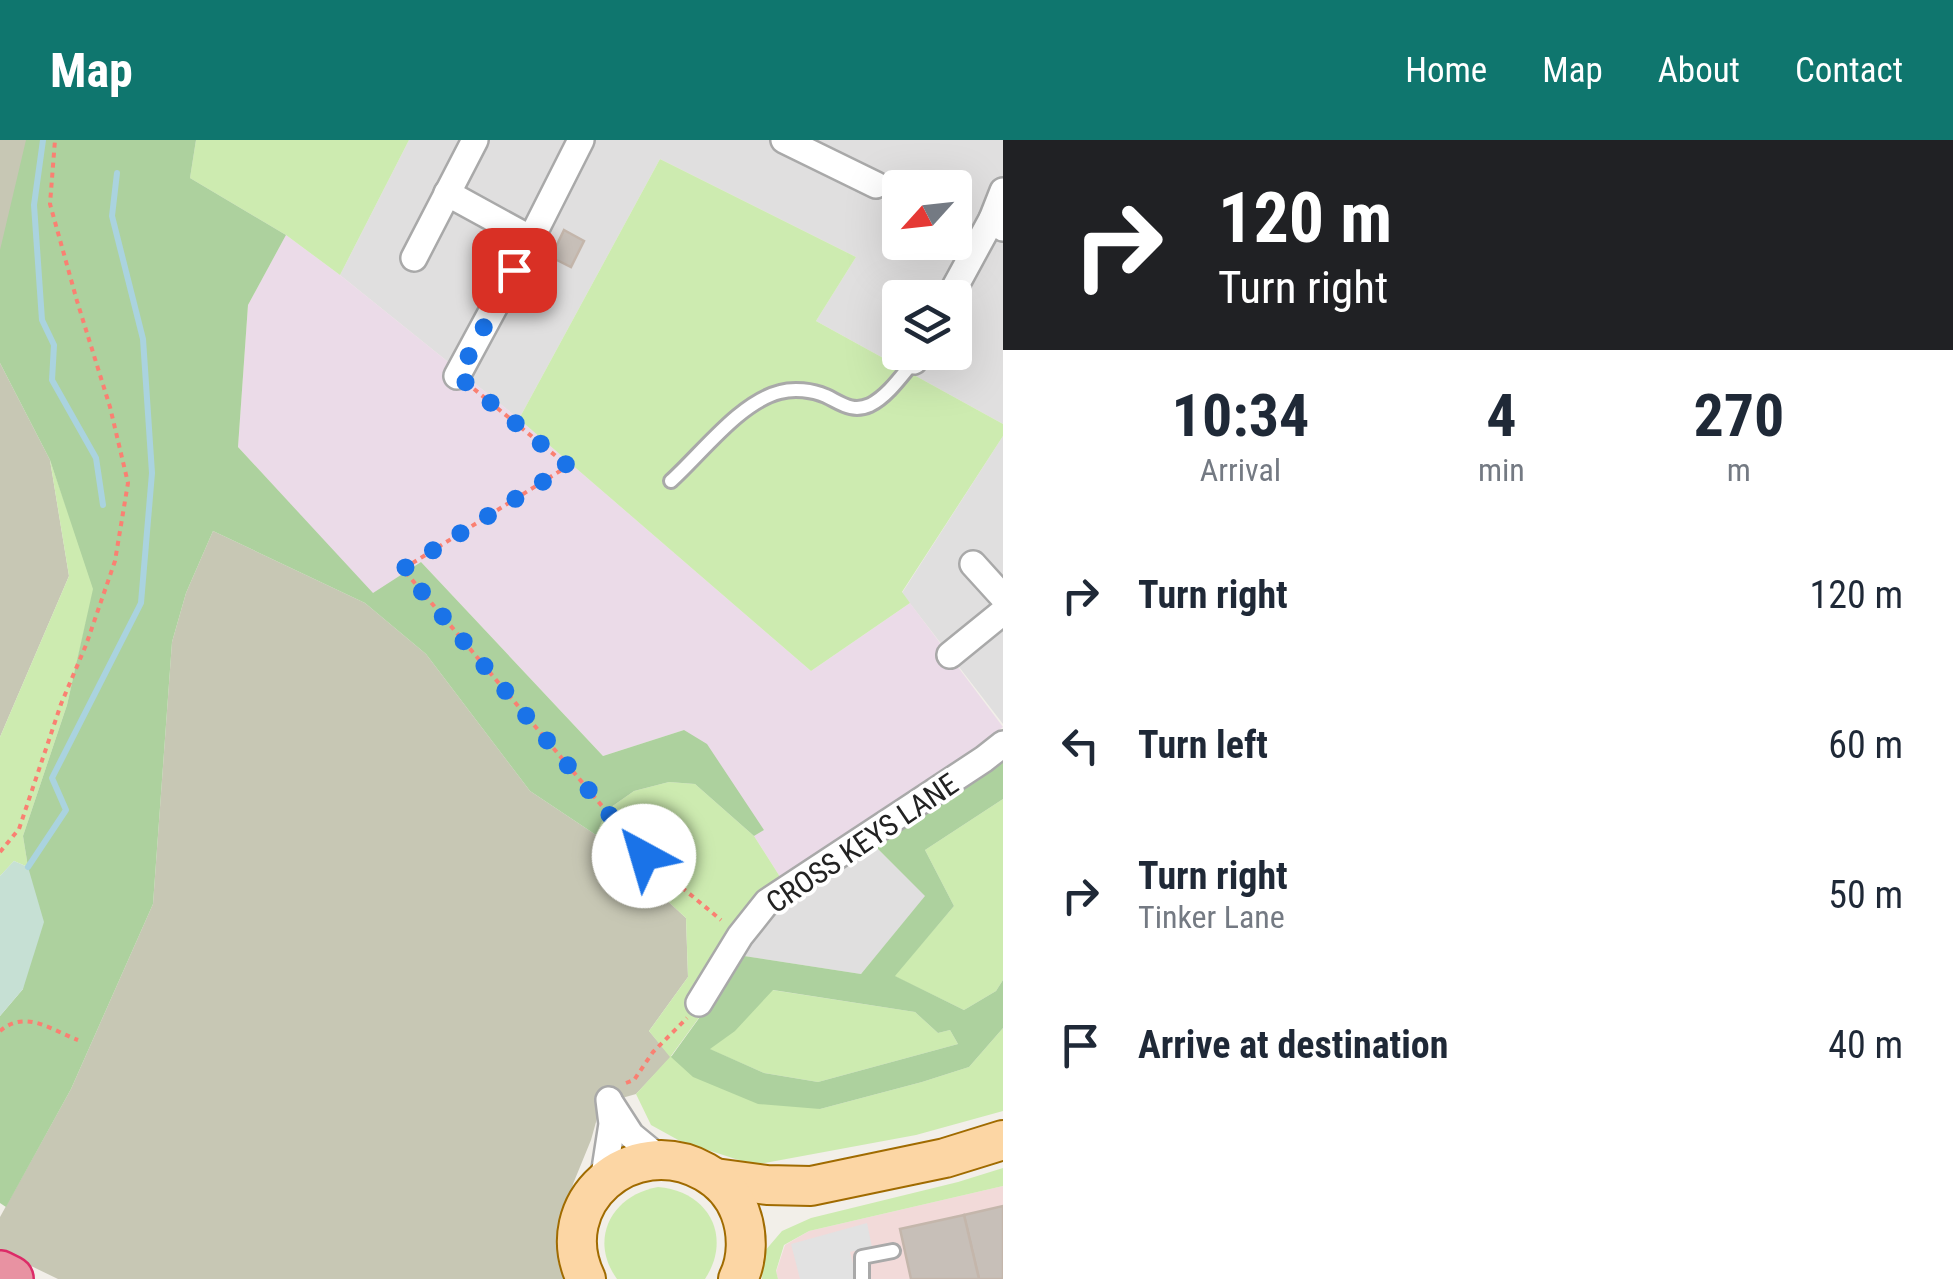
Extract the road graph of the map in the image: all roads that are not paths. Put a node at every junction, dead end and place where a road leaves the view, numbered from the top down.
1 (475, 140) edge
2 (581, 140) edge
3 (784, 140) edge
4 (876, 185) dead end
5 (1003, 190) edge
6 (448, 194) junction
7 (998, 223) edge
8 (531, 239) junction
9 (414, 258) dead end
10 (960, 280) edge
11 (905, 370) edge
12 (458, 376) road end
13 (671, 481) dead end
14 (973, 564) dead end
15 (1003, 596) edge
16 (1003, 612) edge
17 (950, 655) dead end
18 (1003, 744) edge
19 (699, 1003) road end
20 (1003, 1140) edge
21 (658, 1158) junction
22 (715, 1178) junction
23 (603, 1182) junction
24 (812, 1186) junction
25 (894, 1251) dead end
26 (742, 1267) edge
27 (0, 1274) edge
28 (10, 1279) edge
29 (586, 1279) edge
30 (862, 1279) edge

1 - 6 street
2 - 8 street
3 - 4 street
5 - 7 street
6 - 8 street
6 - 9 street
7 - 10 street
8 - 12 street
11 - 13 lane
14 - 15 street
16 - 17 street
18 - 19 street, CROSS KEYS LANE
20 - 24 main road
21 - 22 main road
21 - 23 main road
21 - 23 street
22 - 24 main road
22 - 26 main road
23 - 29 main road
24 - 26 main road
25 - 30 lane
27 - 28 highway

